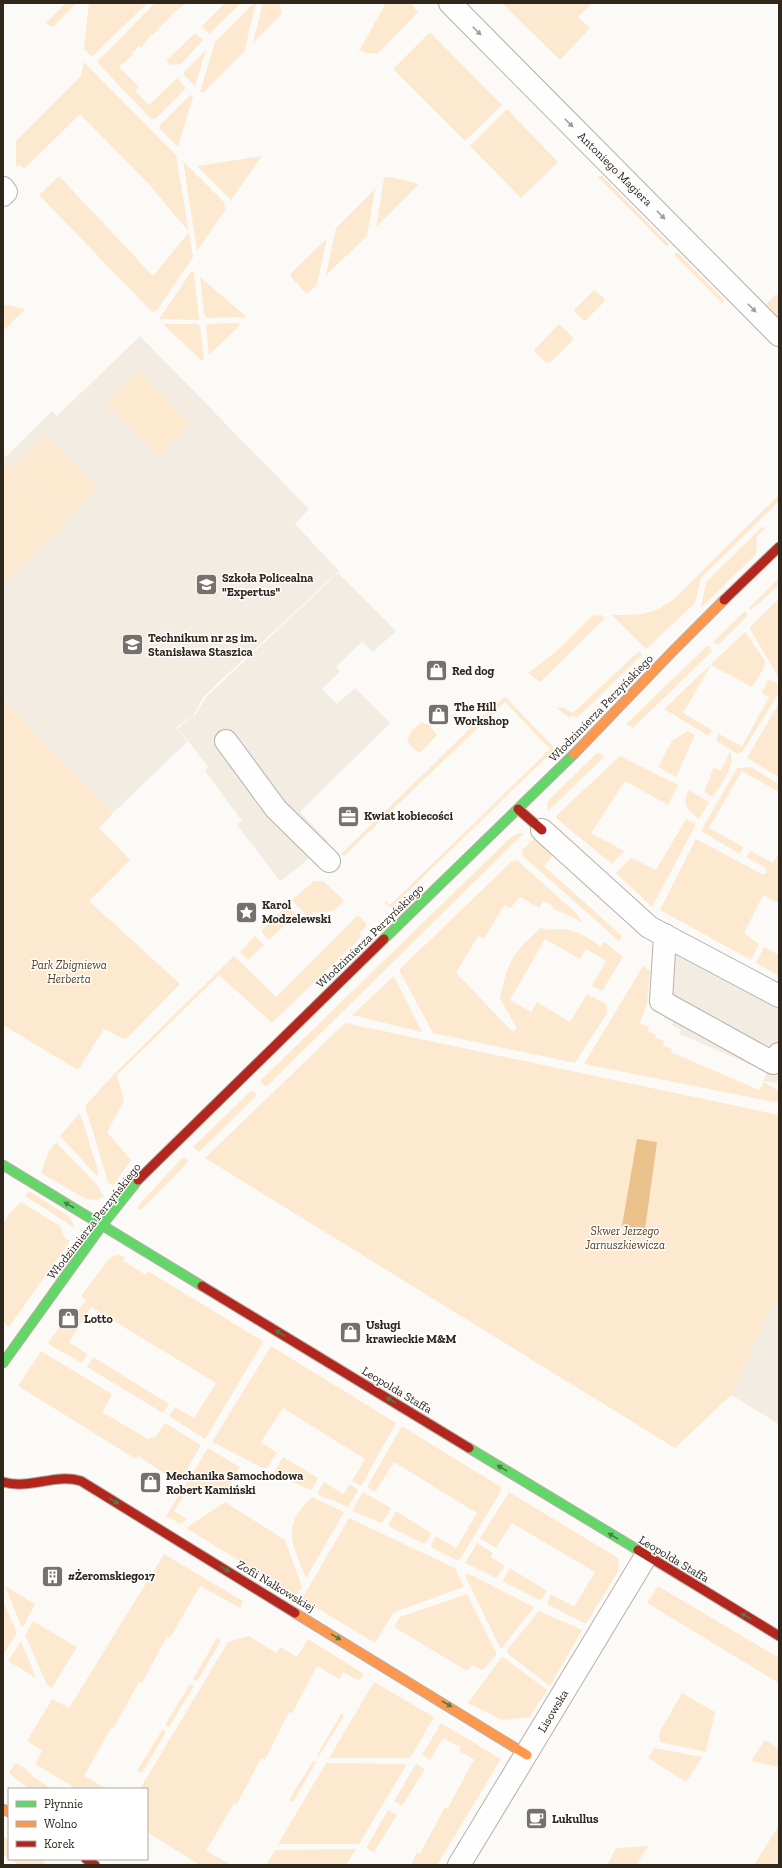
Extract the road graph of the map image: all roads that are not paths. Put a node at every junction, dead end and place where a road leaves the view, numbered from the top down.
1 (450, 3) edge
2 (3, 188) edge
3 (3, 195) edge
4 (779, 335) edge
5 (779, 547) edge
6 (226, 741) dead end
7 (518, 809) junction
8 (542, 830) joint
9 (329, 862) dead end
10 (665, 935) junction
11 (779, 996) edge
12 (779, 1054) edge
13 (3, 1165) edge
14 (103, 1224) junction
15 (3, 1363) edge
16 (3, 1482) edge
17 (646, 1556) junction
18 (779, 1636) edge
19 (527, 1755) junction
20 (459, 1865) edge

1 -> 4 street, Antoniego Magiera
2 - 3 street
5 - 7 street, Włodzimierza Perzyńskiego
6 - 9 street
7 - 8 street
7 - 14 street, Włodzimierza Perzyńskiego
8 - 10 street
10 - 11 street
10 - 12 street
14 -> 13 street, Leopolda Staffa
14 - 15 street, Włodzimierza Perzyńskiego
17 -> 14 street, Leopolda Staffa
16 -> 19 street, Zofii Nałkowskiej
18 -> 17 street, Leopolda Staffa
17 - 19 street, Lisowska
19 - 20 street, Lisowska

